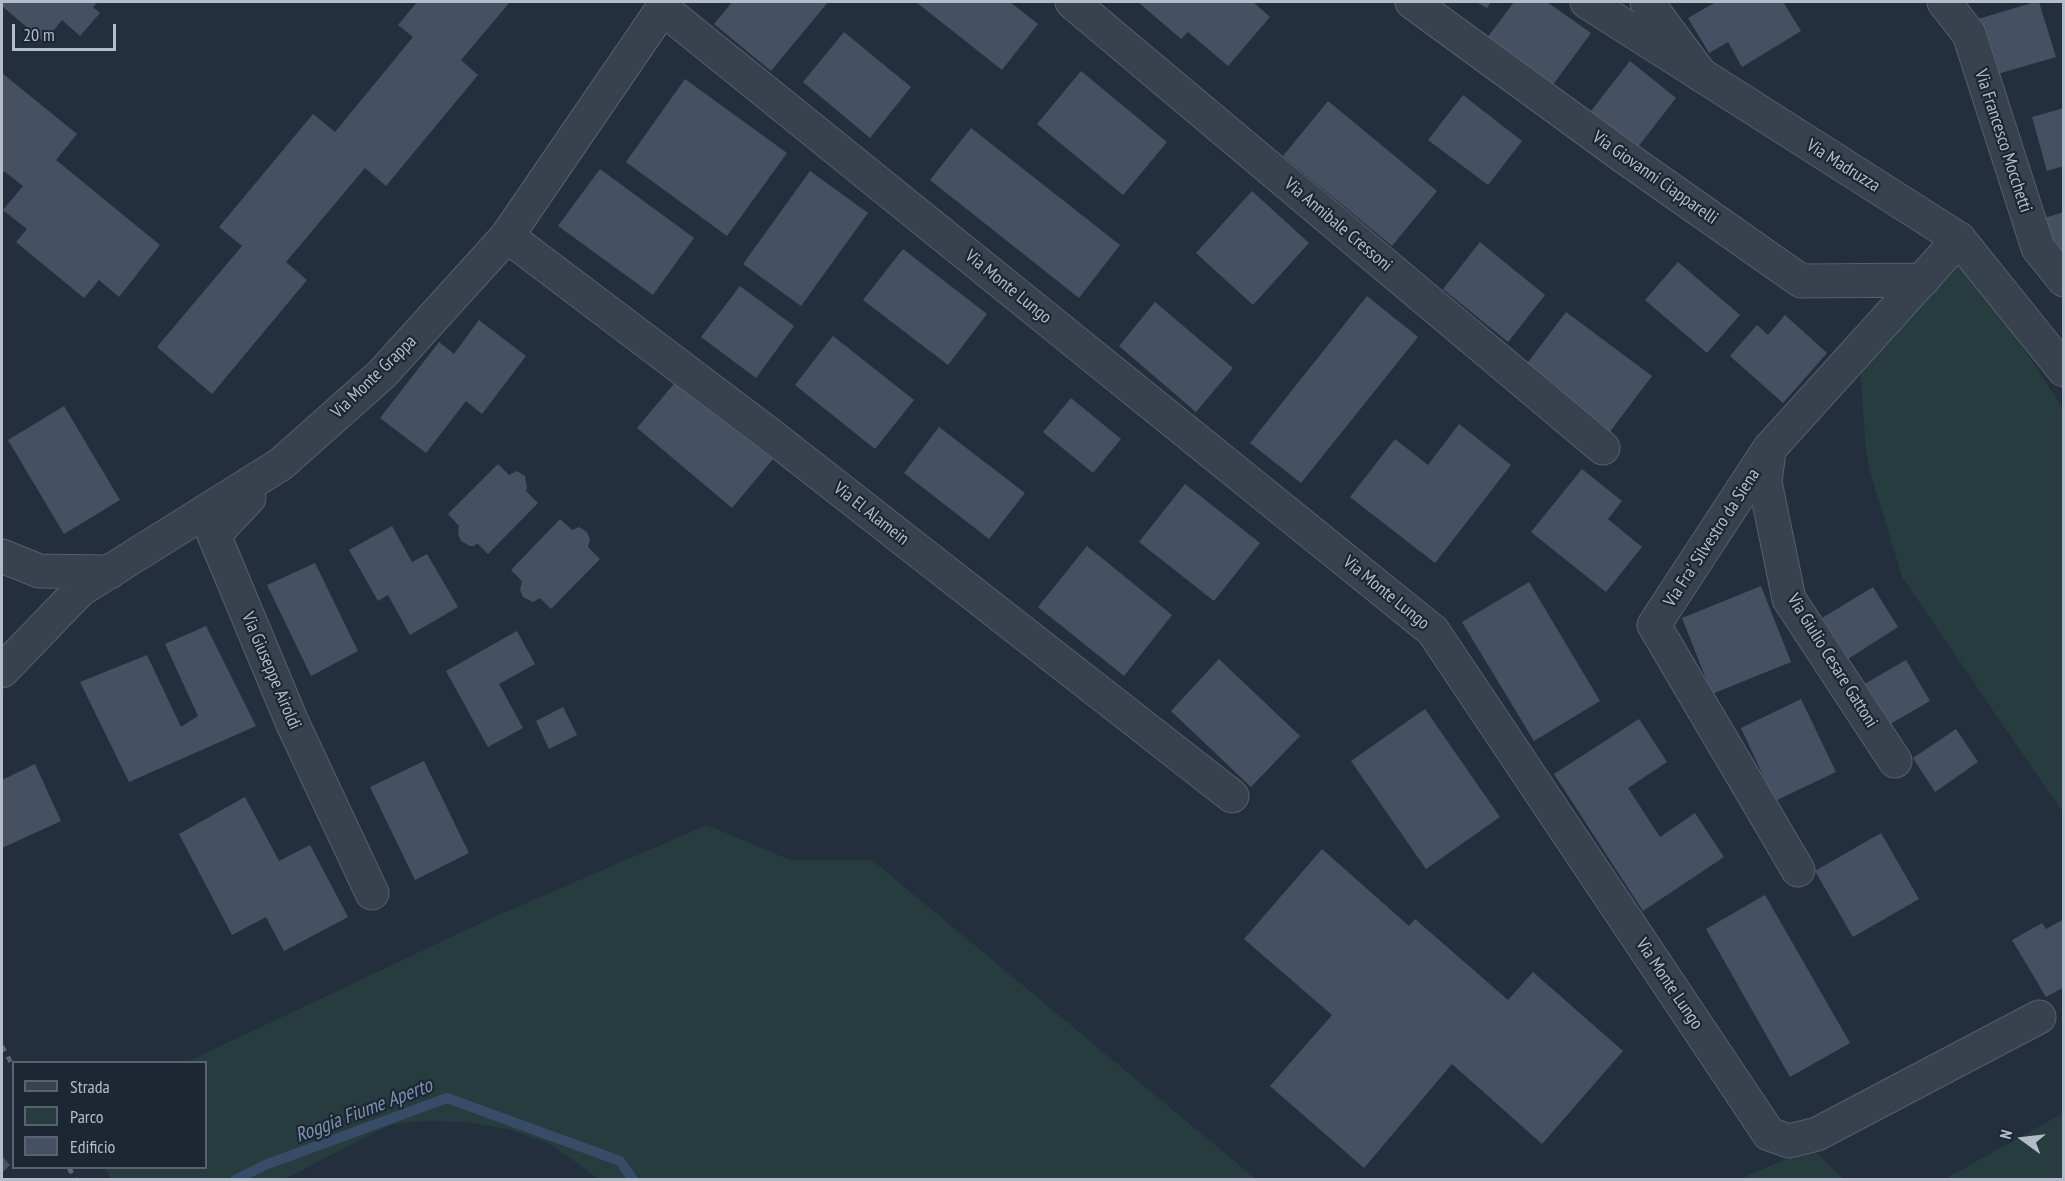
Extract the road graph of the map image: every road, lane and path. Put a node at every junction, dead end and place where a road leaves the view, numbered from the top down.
1 (1072, 2) edge
2 (1412, 2) edge
3 (1587, 2) edge
4 (1647, 2) edge
5 (1944, 2) edge
6 (664, 5) edge
7 (1702, 76) junction
8 (507, 236) junction
9 (1959, 239) junction
10 (1923, 280) junction
11 (2064, 280) edge
12 (2064, 370) edge
13 (1603, 448) dead end
14 (1770, 449) junction
15 (281, 464) junction
16 (2, 556) edge
17 (110, 572) junction
18 (2, 670) edge
19 (1895, 761) dead end
20 (1232, 796) dead end
21 (1798, 870) dead end
22 (372, 893) dead end
23 (2038, 1017) dead end

1 - 13 street, Via Annibale Cressoni
2 - 10 street, Via Giovanni Ciapparelli
3 - 7 street, Via Madruzza
4 - 7 street
5 - 11 street, Via Francesco Mocchetti
6 - 8 street, Via Monte Grappa
6 - 23 street, Via Monte Lungo
7 - 9 street, Via Madruzza
8 - 15 street, Via Monte Grappa
8 - 20 street, Via El Alamein
9 - 10 street, Via Fra' Silvestro da Siena
9 - 12 street, Via Madruzza
10 - 14 street, Via Fra' Silvestro da Siena
14 - 19 street, Via Giulio Cesare Gattoni
14 - 21 street, Via Fra' Silvestro da Siena
15 - 17 street, Via Monte Grappa
15 - 22 street, Via Giuseppe Airoldi
16 - 17 street
17 - 18 street, Via Monte Grappa

